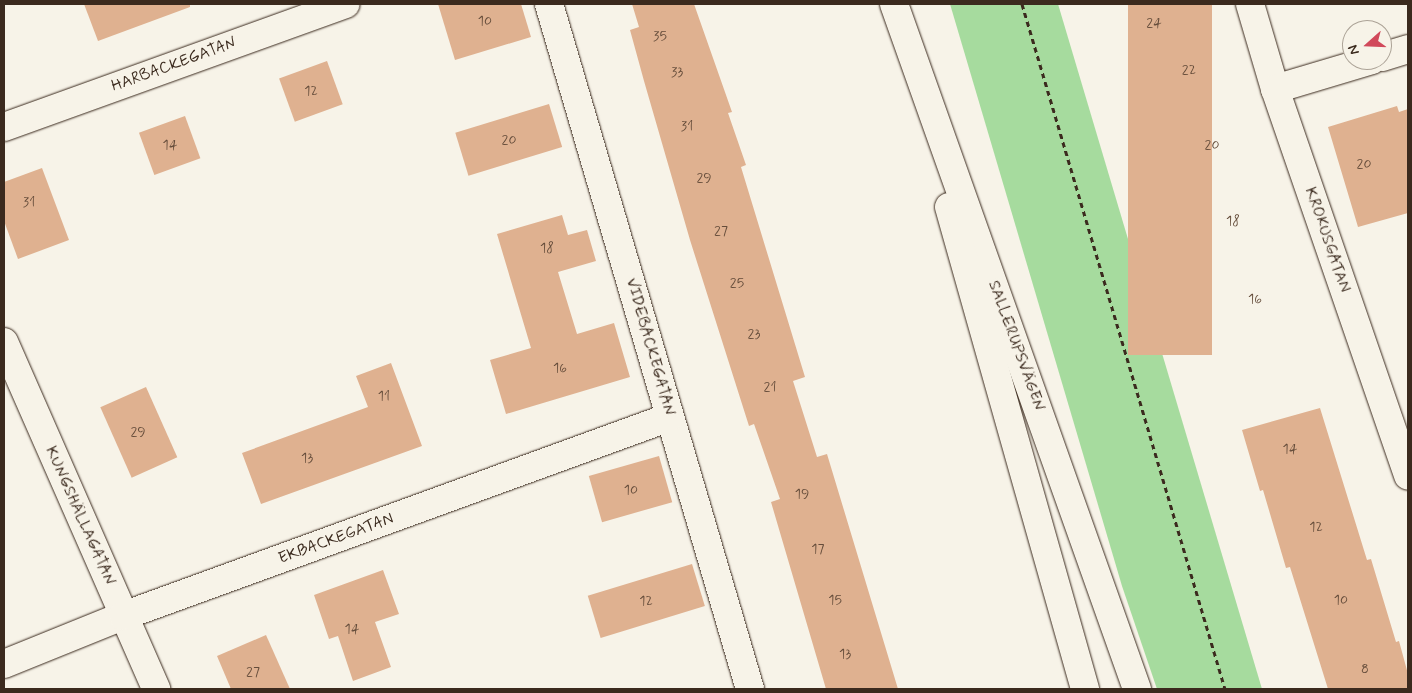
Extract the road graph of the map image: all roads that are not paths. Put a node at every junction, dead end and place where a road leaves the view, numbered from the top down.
1 (345, 4) edge
2 (549, 4) edge
3 (892, 4) edge
4 (1250, 4) edge
5 (1408, 49) edge
6 (1392, 54) edge
7 (1342, 69) edge
8 (1275, 89) junction
9 (4, 127) edge
10 (4, 342) edge
11 (670, 417) junction
12 (1408, 476) edge
13 (124, 616) junction
14 (4, 664) edge
15 (156, 689) edge
16 (750, 689) edge
17 (1086, 689) edge
18 (1138, 689) edge

1 - 9 street, HARBACKEGATAN
2 - 11 street, VIDEBACKEGATAN
3 - 17 street, SALLERUPSVÄGEN
3 - 18 street, SALLERUPSVÄGEN
4 - 8 street, KROKUSGATAN
5 - 6 street
7 - 8 street
8 - 12 street, KROKUSGATAN
10 - 13 street, KUNGSHÄLLAGATAN
11 - 13 street, EKBACKEGATAN
11 - 16 street, VIDEBACKEGATAN
13 - 14 street, EKBACKEGATAN
13 - 15 street, KUNGSHÄLLAGATAN

